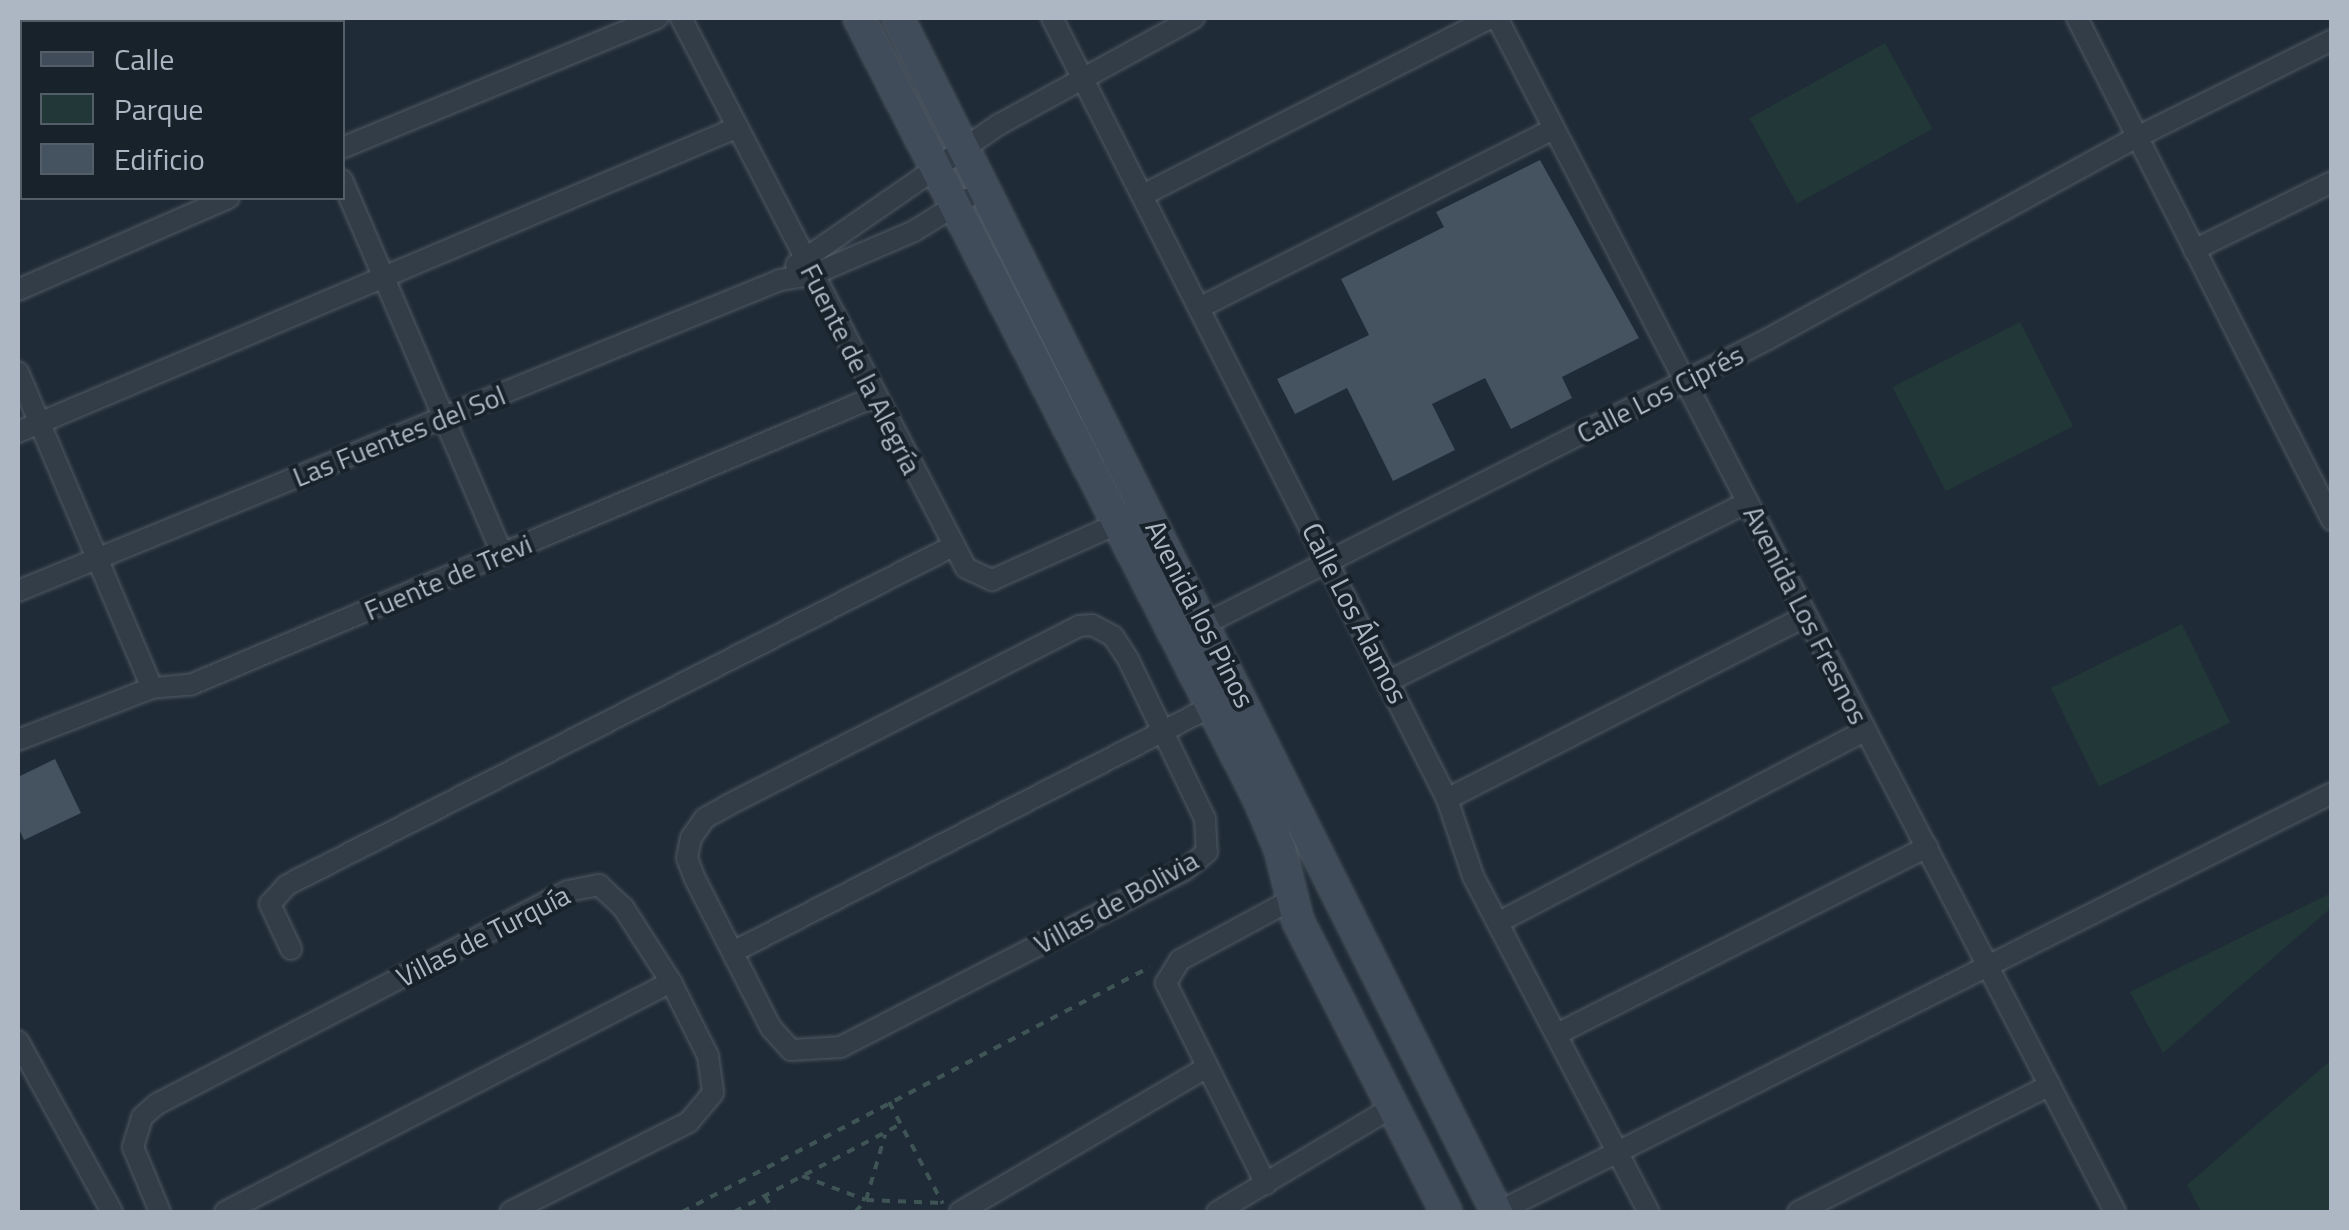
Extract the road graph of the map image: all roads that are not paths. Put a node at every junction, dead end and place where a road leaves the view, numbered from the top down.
1 (656, 18) edge
2 (682, 18) edge
3 (858, 18) edge
4 (898, 18) edge
5 (1052, 18) edge
6 (1194, 18) edge
7 (1494, 18) edge
8 (2081, 19) edge
9 (2332, 40) edge
10 (1080, 76) junction
11 (736, 128) junction
12 (1554, 129) junction
13 (2136, 136) junction
14 (964, 146) junction
15 (345, 147) edge
16 (936, 166) junction
17 (2332, 182) edge
18 (345, 187) edge
19 (985, 188) junction
20 (1144, 195) junction
21 (224, 200) edge
22 (956, 206) junction
23 (2194, 250) junction
24 (808, 266) junction
25 (386, 277) junction
26 (18, 290) edge
27 (1201, 307) junction
28 (18, 372) edge
29 (1686, 381) junction
30 (874, 397) junction
31 (445, 418) junction
32 (40, 423) junction
33 (18, 432) edge
34 (1748, 502) junction
35 (2332, 520) edge
36 (1119, 523) junction
37 (954, 546) junction
38 (502, 554) junction
39 (100, 558) junction
40 (1329, 562) junction
41 (18, 590) edge
42 (1806, 616) junction
43 (1191, 631) junction
44 (1389, 682) junction
45 (152, 688) junction
46 (1240, 691) junction
47 (1212, 706) junction
48 (1866, 730) junction
49 (1163, 731) junction
50 (18, 740) edge
51 (2332, 793) edge
52 (1447, 799) junction
53 (1927, 847) junction
54 (1291, 900) junction
55 (1499, 922) junction
56 (291, 949) dead end
57 (733, 952) junction
58 (1988, 961) junction
59 (671, 982) junction
60 (1558, 1034) junction
61 (18, 1041) edge
62 (1204, 1069) junction
63 (2050, 1084) junction
64 (1430, 1085) junction
65 (1394, 1106) junction
66 (1618, 1151) junction
67 (1266, 1184) junction
68 (951, 1208) edge
69 (112, 1212) edge
70 (160, 1212) edge
71 (225, 1212) edge
72 (510, 1212) edge
73 (1218, 1212) edge
74 (1446, 1212) edge
75 (1497, 1212) edge
76 (1649, 1212) edge
77 (1798, 1212) edge
78 (2113, 1212) edge

1 - 15 street
2 - 11 street, Fuente de la Alegría
3 - 16 street, Avenida los Pinos
4 - 14 street, Avenida los Pinos
5 - 10 street, Calle Los Álamos
6 - 10 street, Las Fuentes del Sol
7 - 12 street, Avenida Los Fresnos
7 - 20 street
8 - 13 street
9 - 13 street, Calle Los Ciprés
10 - 14 street, Las Fuentes del Sol
10 - 20 street, Calle Los Álamos
11 - 24 street, Fuente de la Alegría
11 - 25 street
12 - 27 street
12 - 29 street, Avenida Los Fresnos
13 - 23 street
13 - 29 street, Calle Los Ciprés
14 - 16 street, Las Fuentes del Sol
14 - 19 street, Avenida los Pinos
16 - 22 street, Avenida los Pinos
16 - 24 street, Las Fuentes del Sol
17 - 23 street
18 - 25 street
19 - 22 street, Las Fuentes del Sol
19 - 43 street, Avenida los Pinos
20 - 27 street, Calle Los Álamos
21 - 26 street
22 - 24 street, Las Fuentes del Sol
22 - 36 street, Avenida los Pinos
23 - 35 street
24 - 30 street, Fuente de la Alegría
24 - 31 street, Las Fuentes del Sol
25 - 31 street
25 - 32 street
27 - 40 street, Calle Los Álamos
28 - 32 street
29 - 34 street, Avenida Los Fresnos
29 - 40 street, Calle Los Ciprés
30 - 37 street, Fuente de la Alegría
30 - 38 street, Fuente de Trevi
31 - 38 street
31 - 39 street, Las Fuentes del Sol
32 - 33 street
32 - 39 street
34 - 42 street, Avenida Los Fresnos
34 - 44 street
36 - 37 street, Fuente de la Alegría
36 - 43 street, Avenida los Pinos
37 - 56 street
38 - 45 street, Fuente de Trevi
39 - 41 street, Las Fuentes del Sol
39 - 45 street
40 - 43 street, Calle Los Ciprés
40 - 44 street, Calle Los Álamos
42 - 48 street, Avenida Los Fresnos
42 - 52 street
43 - 46 street, Avenida los Pinos
43 - 47 street, Avenida los Pinos
44 - 52 street, Calle Los Álamos
45 - 50 street, Fuente de Trevi
46 - 47 street
46 - 64 street, Avenida los Pinos
47 - 49 street
47 - 54 street, Avenida los Pinos
48 - 53 street, Avenida Los Fresnos
48 - 55 street
49 - 57 street
49 - 57 street, Villas de Bolivia
49 - 57 street, Villas de Bolivia
51 - 58 street
52 - 55 street, Calle Los Álamos
53 - 58 street, Avenida Los Fresnos
53 - 60 street
54 - 62 street
54 - 65 street, Avenida los Pinos
55 - 60 street, Calle Los Álamos
58 - 63 street, Avenida Los Fresnos
58 - 66 street
59 - 70 street, Villas de Turquía
59 - 71 street
59 - 72 street, Villas de Turquía
60 - 66 street, Calle Los Álamos
61 - 69 street
62 - 67 street
62 - 68 street
63 - 77 street
63 - 78 street, Avenida Los Fresnos
64 - 65 street
64 - 75 street, Avenida los Pinos
65 - 67 street
65 - 74 street, Avenida los Pinos
66 - 75 street
66 - 76 street, Calle Los Álamos
67 - 73 street

